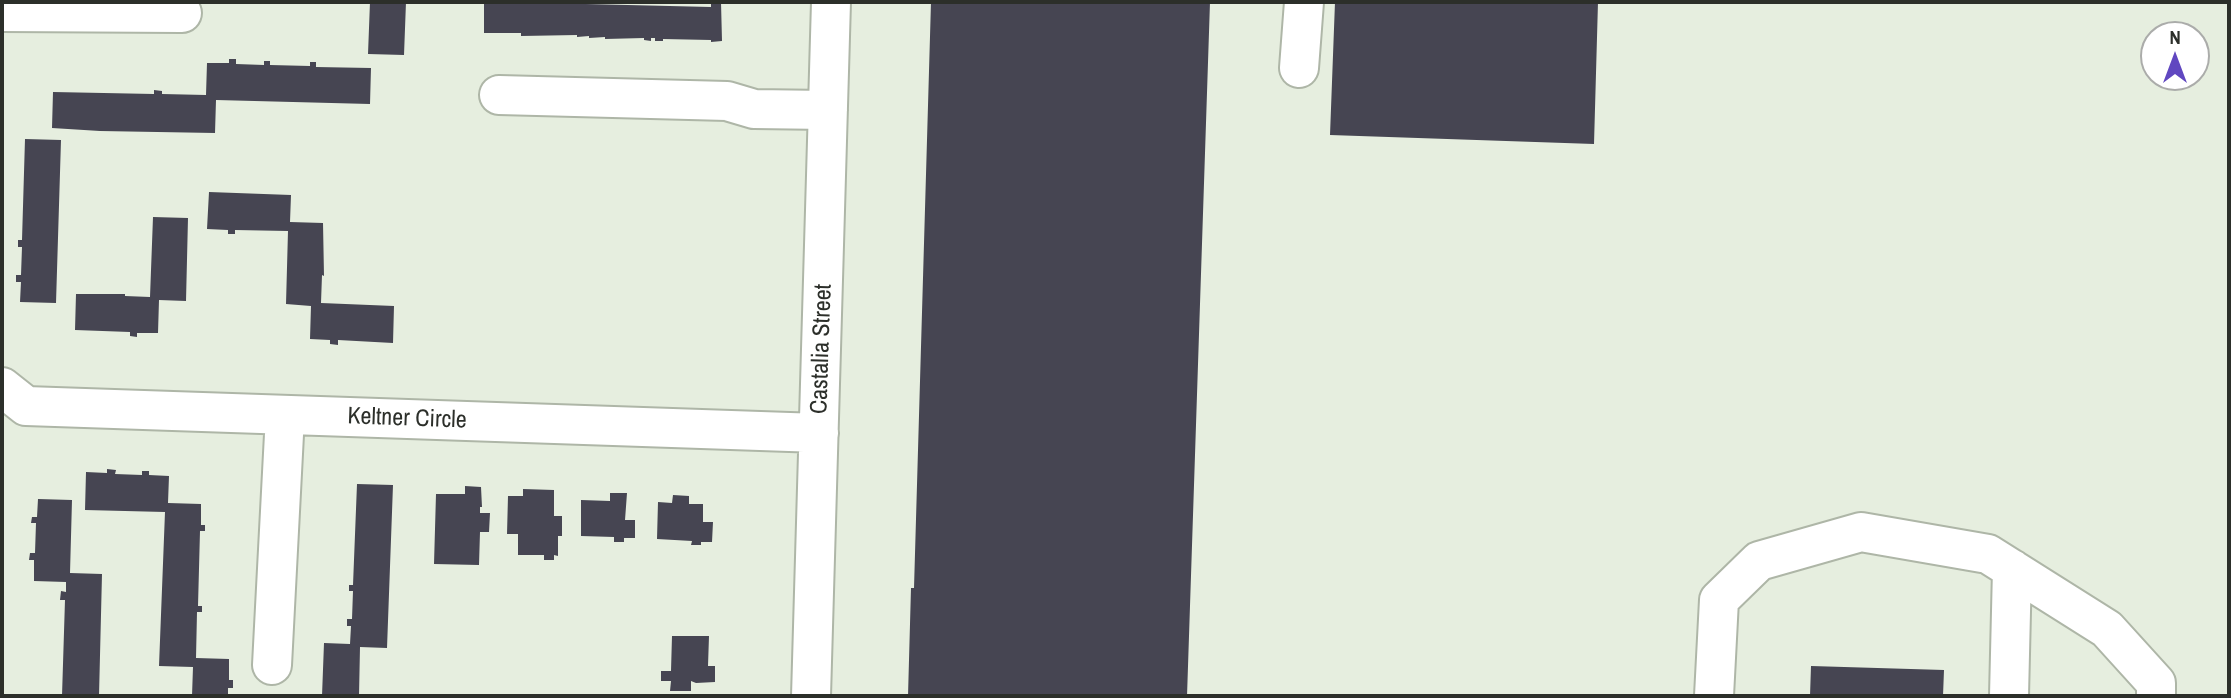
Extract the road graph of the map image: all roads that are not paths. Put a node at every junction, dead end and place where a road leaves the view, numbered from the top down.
1 (831, 2) edge
2 (1304, 2) edge
3 (2, 12) edge
4 (182, 13) dead end
5 (1299, 68) dead end
6 (499, 95) dead end
7 (828, 110) junction
8 (2, 387) edge
9 (285, 415) junction
10 (819, 433) junction
11 (2012, 569) junction
12 (272, 665) dead end
13 (811, 696) edge
14 (1714, 696) edge
15 (2009, 696) edge
16 (2157, 696) edge

1 - 7 street, Castalia Street
2 - 5 street
3 - 4 street
6 - 7 street
7 - 10 street, Castalia Street
8 - 9 street, Keltner Circle
9 - 10 street, Keltner Circle
9 - 12 street
10 - 13 street, Castalia Street
11 - 14 street
11 - 15 street
11 - 16 street

